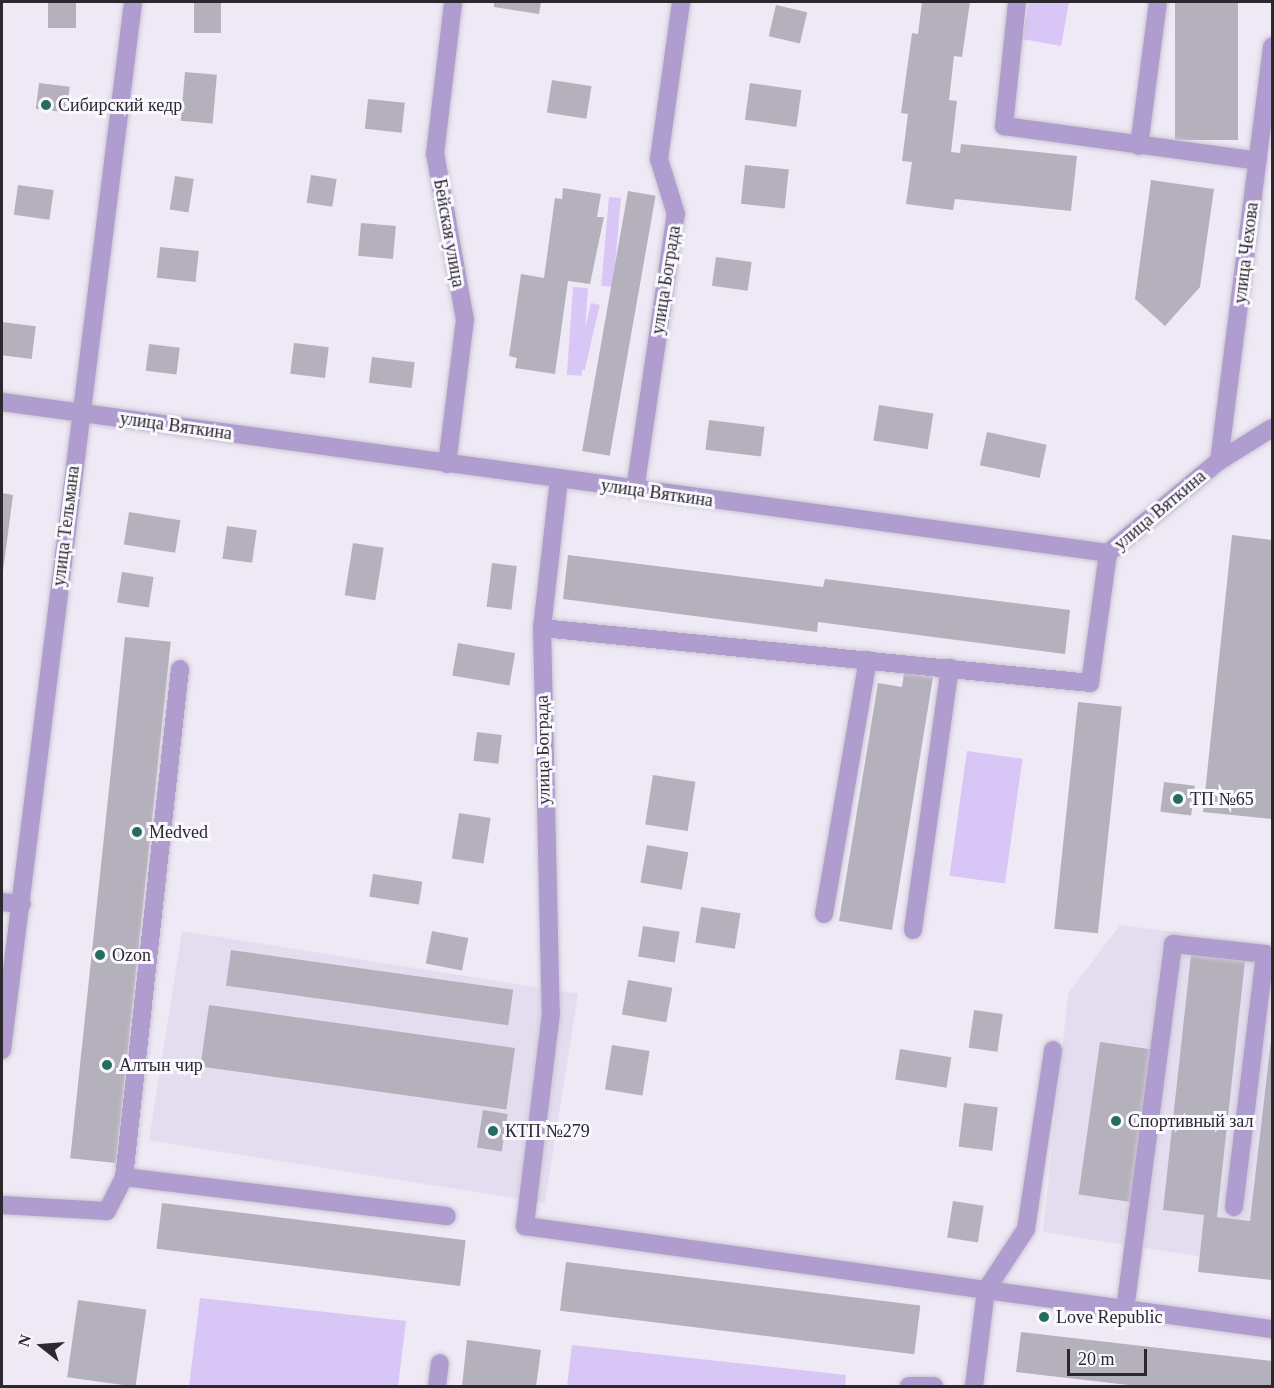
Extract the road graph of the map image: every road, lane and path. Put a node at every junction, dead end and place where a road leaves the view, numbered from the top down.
1 (134, 2) edge
2 (453, 2) edge
3 (681, 2) edge
4 (1017, 2) edge
5 (1158, 2) edge
6 (1272, 46) edge
7 (1139, 146) junction
8 (1258, 161) junction
9 (2, 402) edge
10 (80, 413) junction
11 (1272, 428) edge
12 (1219, 460) junction
13 (447, 464) junction
14 (559, 479) junction
15 (635, 490) junction
16 (1108, 553) junction
17 (542, 628) junction
18 (868, 660) junction
19 (950, 668) junction
20 (180, 669) dead end
21 (2, 902) edge
22 (22, 904) junction
23 (824, 914) dead end
24 (913, 930) dead end
25 (1269, 953) edge
26 (2, 1050) edge
27 (1053, 1050) dead end
28 (124, 1177) junction
29 (2, 1205) edge
30 (1234, 1207) dead end
31 (447, 1216) dead end
32 (986, 1290) junction
33 (1125, 1310) junction
34 (1272, 1329) edge
35 (440, 1363) dead end
36 (437, 1386) edge
37 (909, 1386) edge
38 (934, 1386) edge
39 (974, 1386) edge

1 - 10 street, улица Тельмана
2 - 13 street, Бейская улица
3 - 15 street, улица Бограда
4 - 7 street
5 - 7 street
6 - 8 street, улица Чехова
7 - 8 street
8 - 12 street, улица Чехова
9 - 10 street, улица Вяткина
10 - 13 street, улица Вяткина
10 - 22 street, улица Тельмана
11 - 12 street, улица Вяткина
12 - 16 street, улица Вяткина
13 - 14 street, улица Вяткина
14 - 15 street, улица Вяткина
14 - 17 street, улица Бограда
15 - 16 street, улица Вяткина
16 - 19 street
17 - 18 street
17 - 32 street, улица Бограда
18 - 19 street
18 - 23 street
19 - 24 street
20 - 28 street
21 - 22 street
22 - 26 street, улица Тельмана
25 - 30 street
25 - 33 street
27 - 32 street
28 - 29 street
28 - 31 street
32 - 33 street
32 - 39 street
33 - 34 street
35 - 36 street
37 - 38 street

